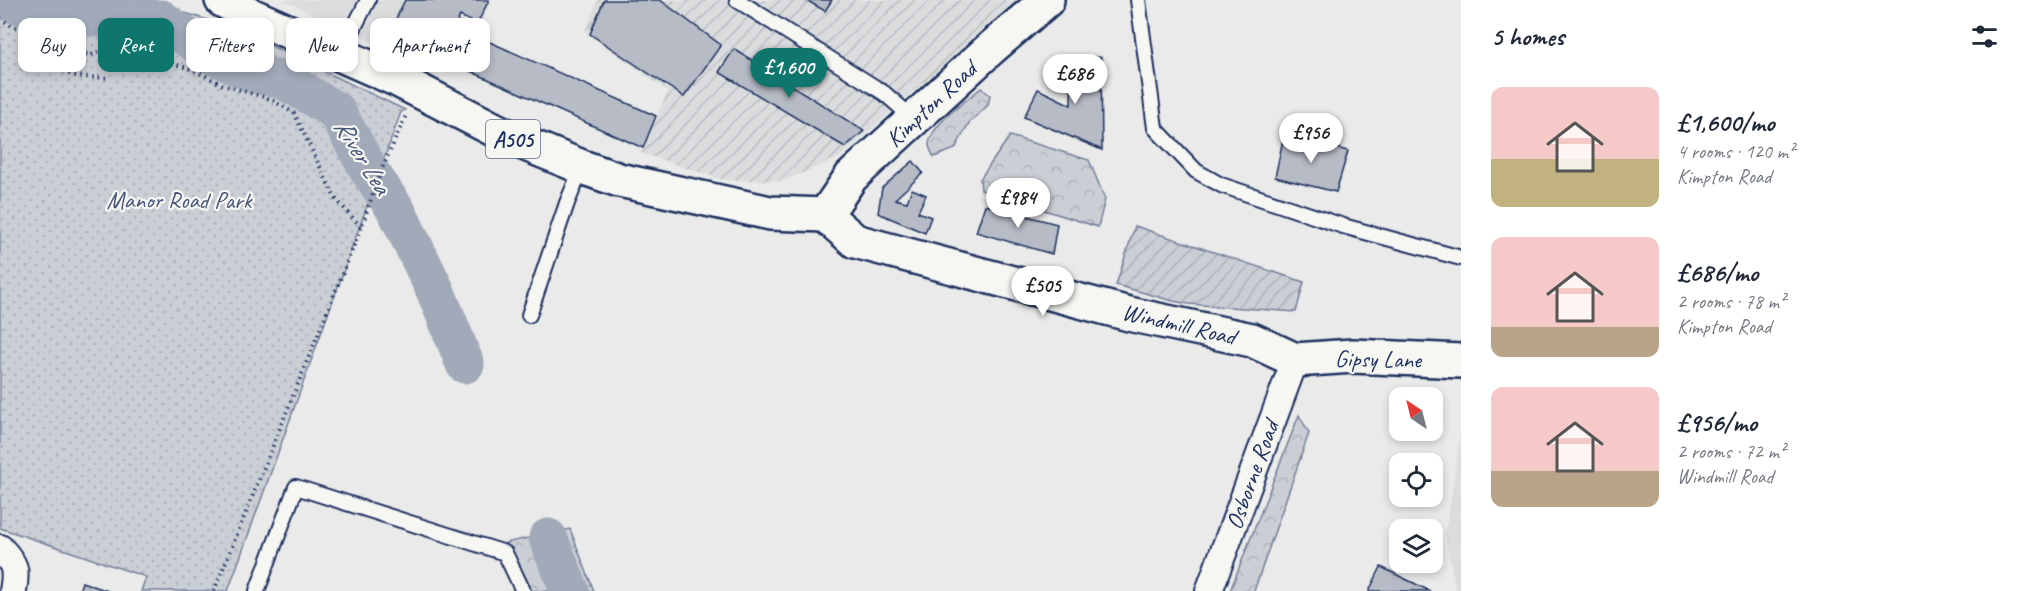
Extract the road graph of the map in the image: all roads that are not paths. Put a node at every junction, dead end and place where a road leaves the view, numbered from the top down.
1 (222, 0) edge
2 (368, 0) edge
3 (737, 0) edge
4 (1047, 0) edge
5 (1138, 0) edge
6 (254, 7) edge
7 (358, 20) edge
8 (286, 24) edge
9 (358, 61) edge
10 (914, 119) junction
11 (582, 167) junction
12 (825, 216) junction
13 (1461, 258) edge
14 (529, 315) dead end
15 (1295, 360) junction
16 (1461, 361) edge
17 (0, 548) edge
18 (13, 591) edge
19 (258, 591) edge
20 (523, 591) edge
21 (1209, 591) edge

1 - 6 main road, A505
2 - 7 lane
3 - 10 lane
4 - 10 main road, Kimpton Road
5 - 13 lane
6 - 8 main road, A505
9 - 11 main road, A505
10 - 12 main road, Kimpton Road
11 - 12 main road, A505
11 - 14 lane
12 - 15 main road, Windmill Road
15 - 16 main road, Gipsy Lane
15 - 21 street, Osborne Road
17 - 18 street
19 - 20 lane

